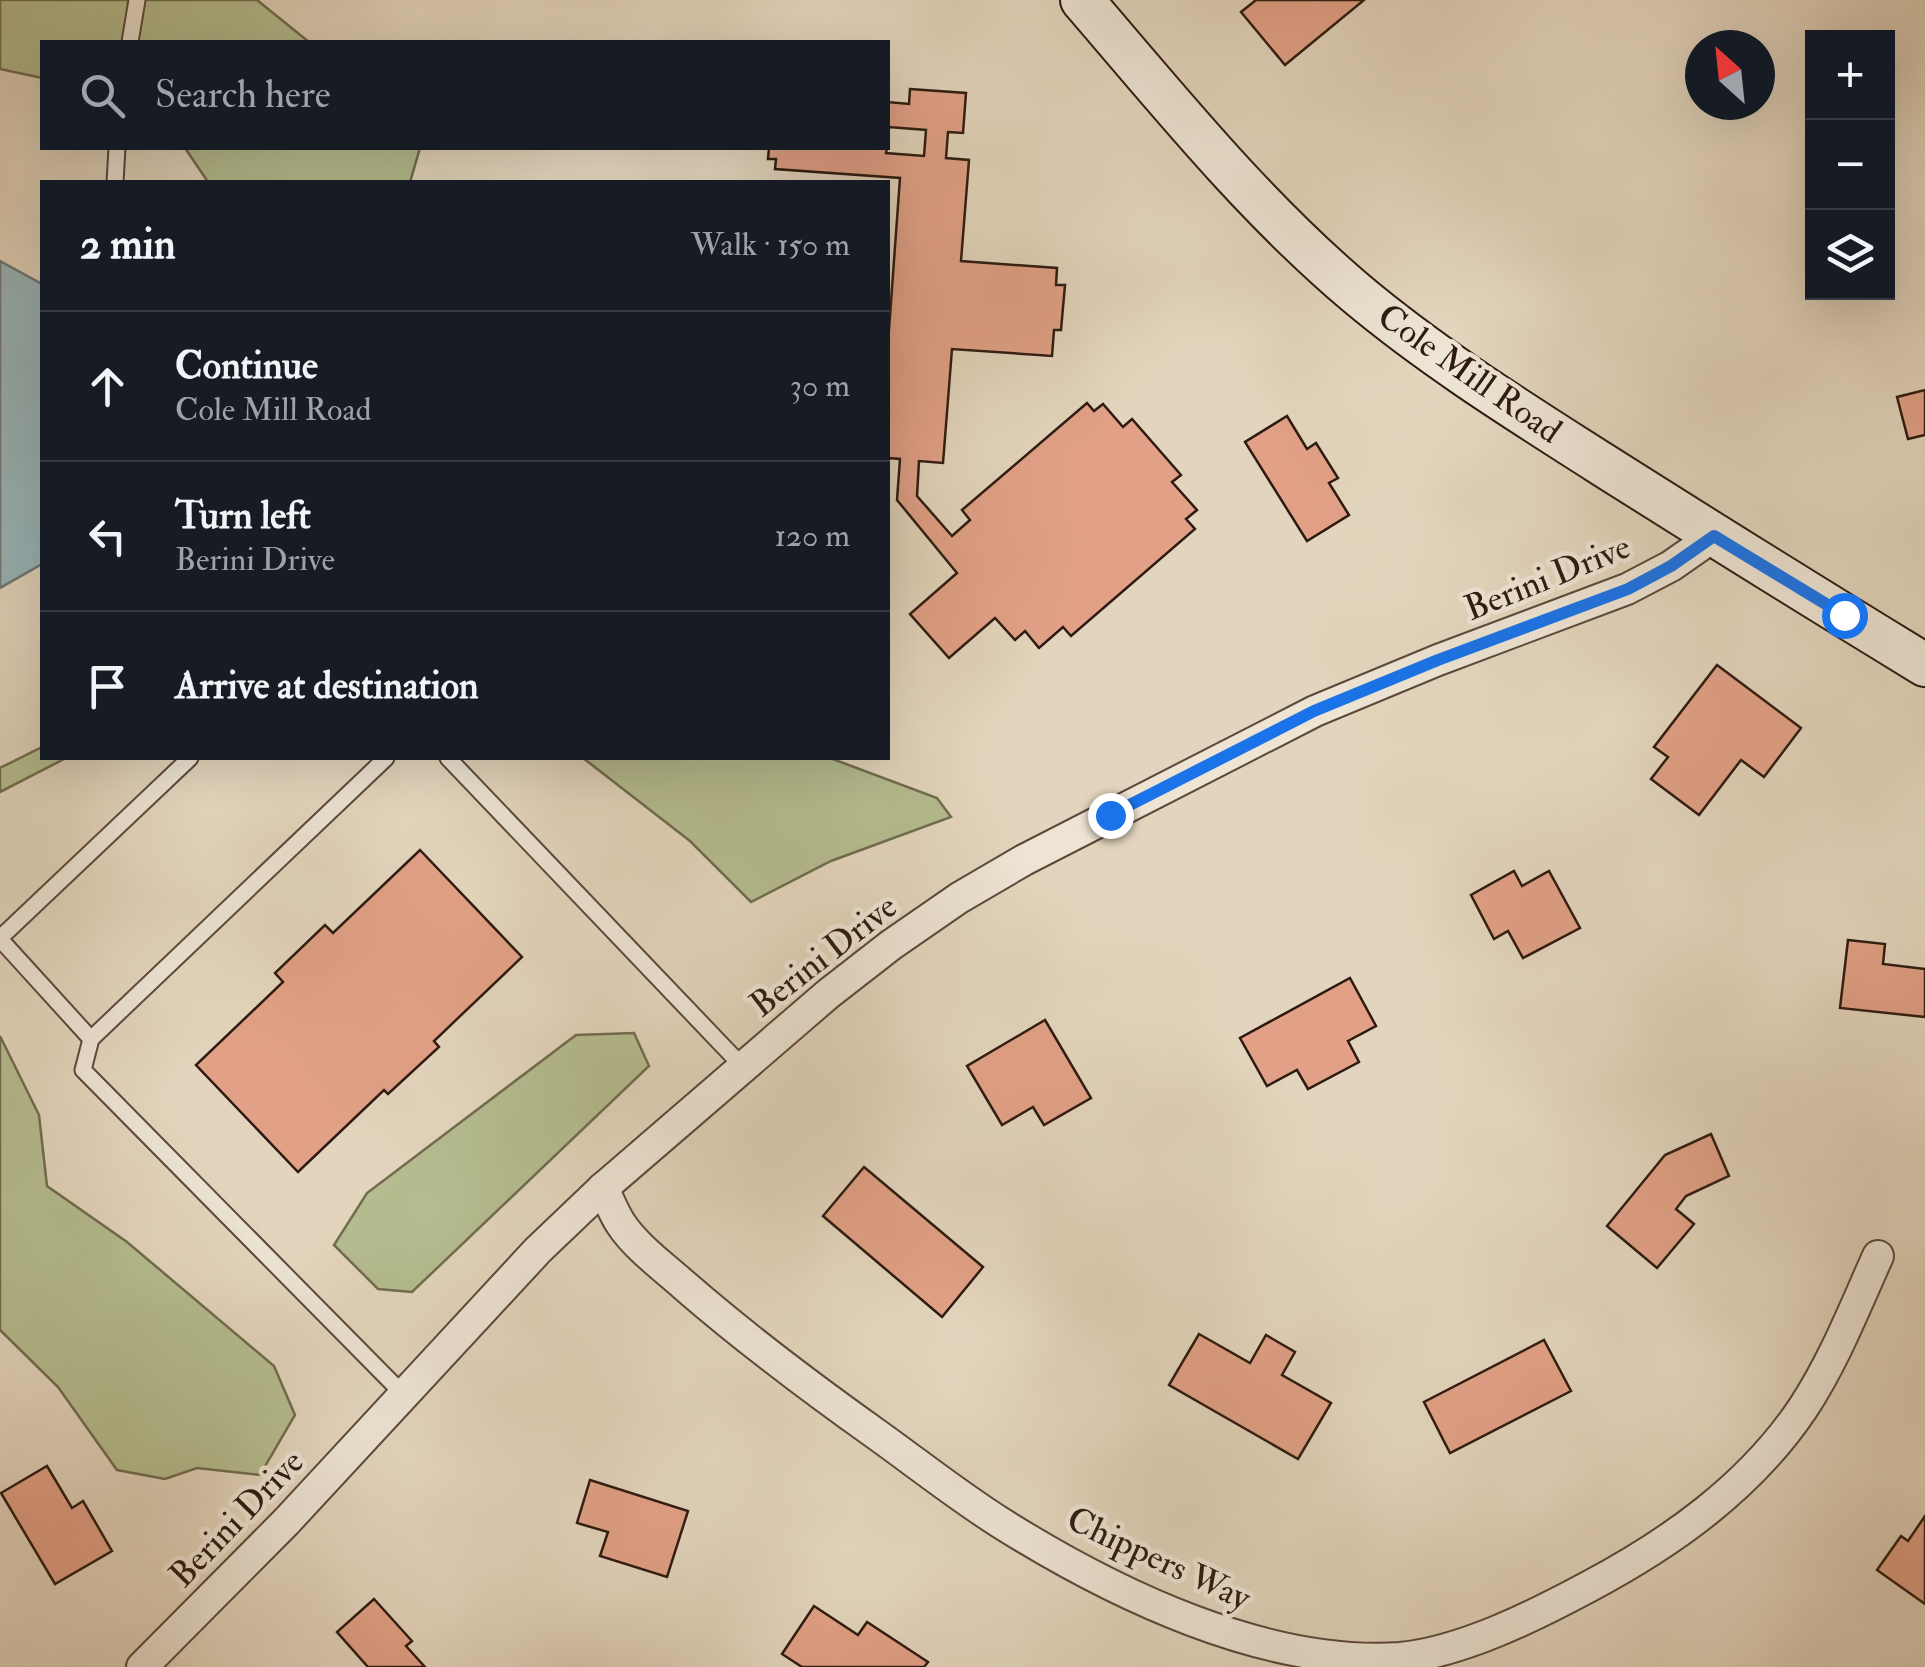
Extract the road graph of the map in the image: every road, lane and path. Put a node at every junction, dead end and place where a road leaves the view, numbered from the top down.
1 (137, 0) edge
2 (1082, 0) edge
3 (130, 40) edge
4 (117, 150) edge
5 (115, 180) edge
6 (1714, 536) junction
7 (1925, 665) edge
8 (188, 760) edge
9 (384, 760) edge
10 (450, 760) edge
11 (0, 939) edge
12 (90, 1039) junction
13 (743, 1068) junction
14 (603, 1188) junction
15 (1878, 1256) dead end
16 (404, 1395) junction
17 (1471, 1654) edge
18 (142, 1667) edge

1 - 3 lane
2 - 6 street, Cole Mill Road
4 - 5 lane
6 - 7 street, Cole Mill Road
6 - 13 street, Berini Drive
8 - 11 lane
9 - 12 lane
10 - 13 lane
11 - 12 lane
12 - 16 lane
13 - 14 street, Berini Drive
14 - 16 street, Berini Drive
14 - 17 street, Chippers Way
15 - 17 street, Chippers Way
16 - 18 street, Berini Drive

